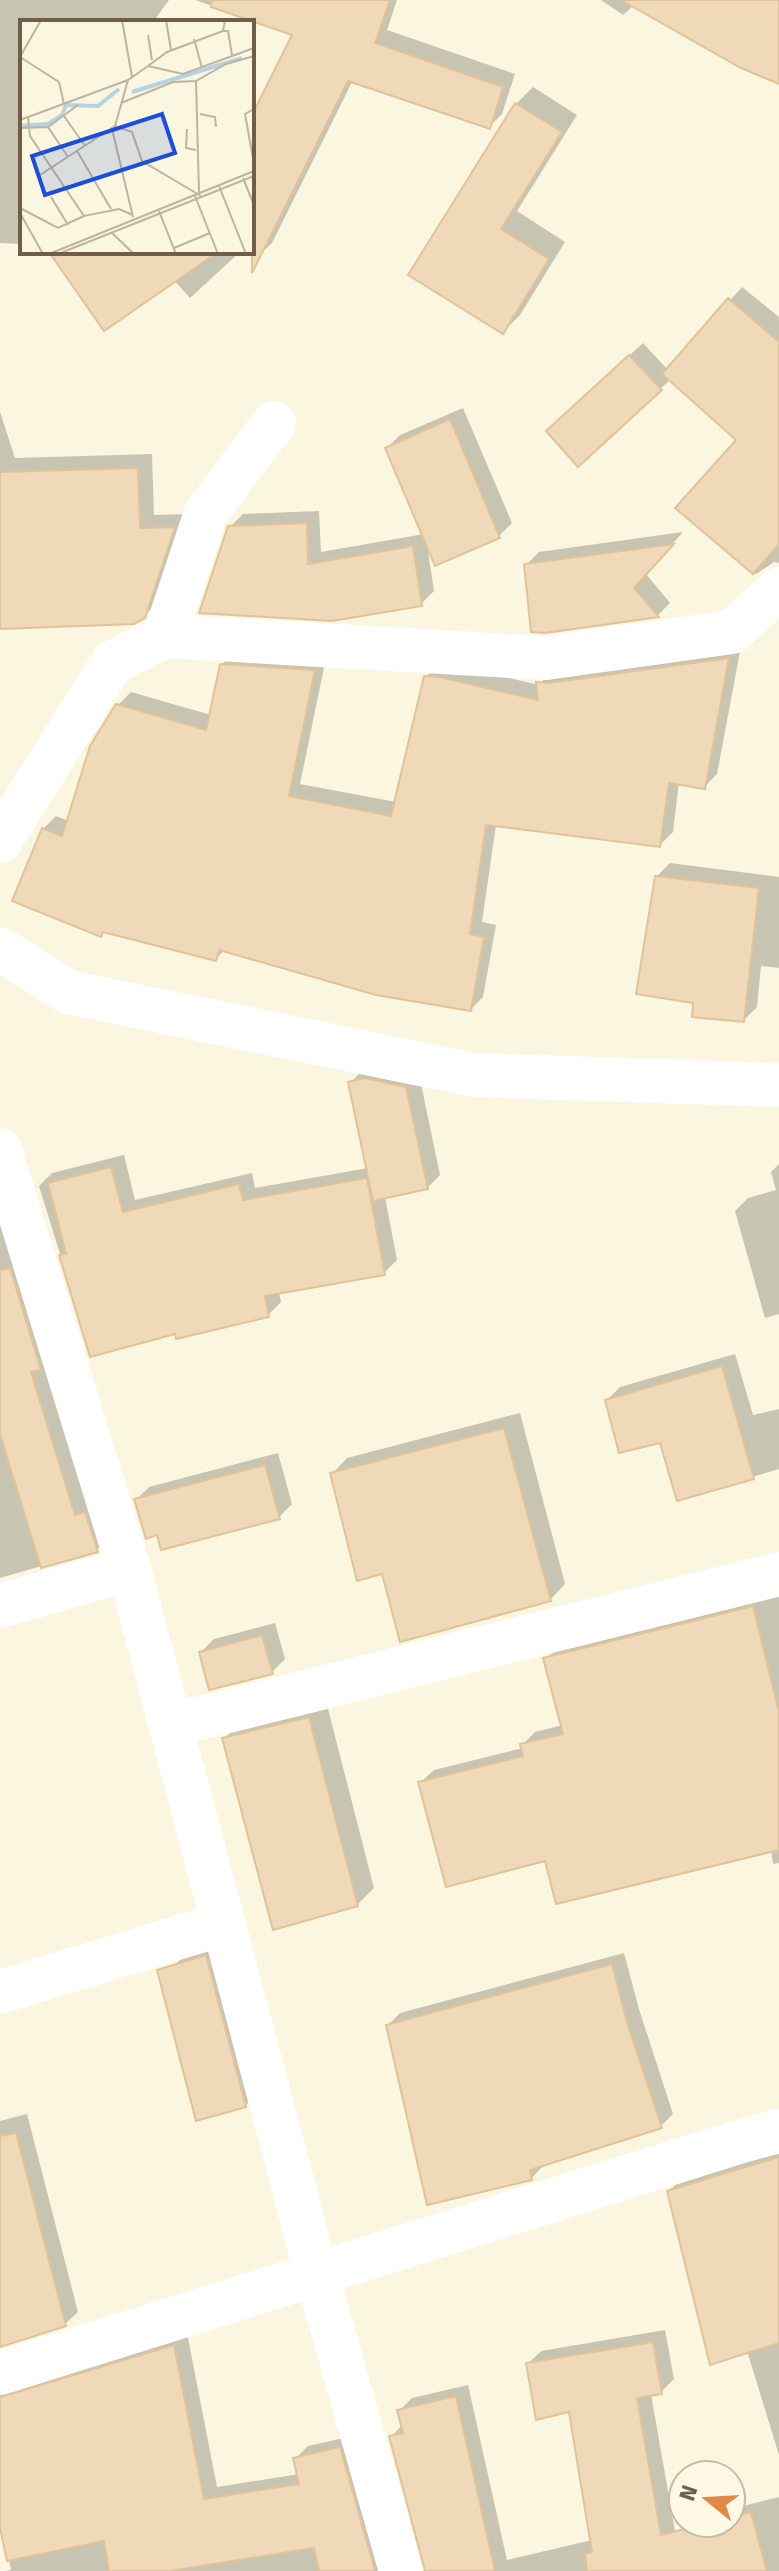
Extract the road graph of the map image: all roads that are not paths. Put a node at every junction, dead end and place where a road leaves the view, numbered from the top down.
1 (274, 423) dead end
2 (779, 589) edge
3 (165, 636) junction
4 (0, 841) edge
5 (0, 949) edge
6 (779, 1085) edge
7 (0, 1150) edge
8 (129, 1569) junction
9 (779, 1574) edge
10 (0, 1606) edge
11 (172, 1725) junction
12 (223, 1924) junction
13 (0, 1992) edge
14 (779, 2131) edge
15 (317, 2275) junction
16 (0, 2373) edge
17 (401, 2571) edge

1 - 3 street
2 - 3 street
3 - 4 street
5 - 6 street
7 - 8 street
8 - 10 street
8 - 11 street
9 - 11 street
11 - 12 street
12 - 13 street
12 - 15 street
14 - 15 street
15 - 16 street
15 - 17 street

